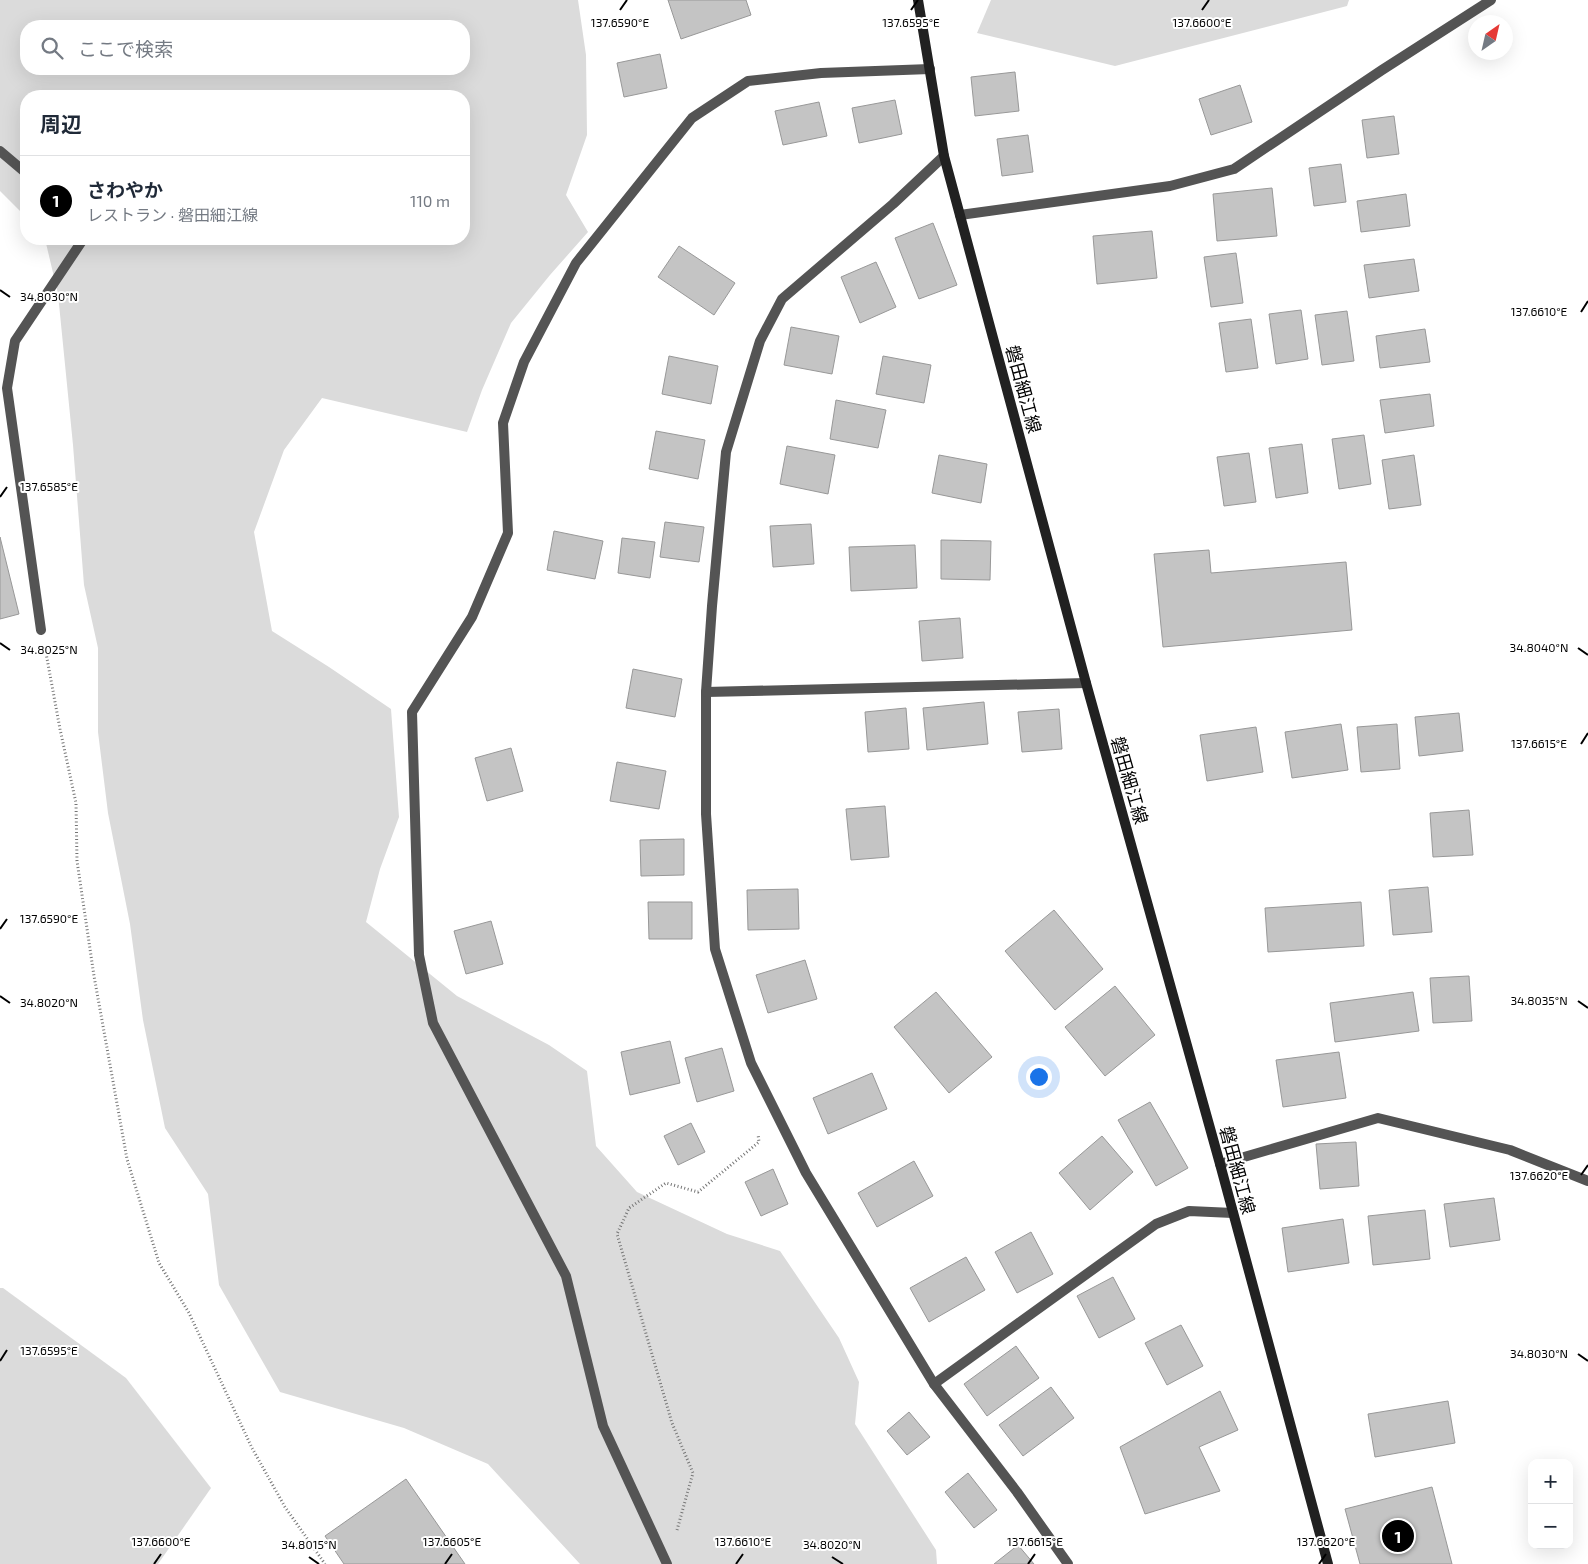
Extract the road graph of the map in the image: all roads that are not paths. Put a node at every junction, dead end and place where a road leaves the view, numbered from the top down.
1 (918, 0) edge
2 (1491, 0) edge
3 (930, 69) junction
4 (0, 150) edge
5 (944, 156) junction
6 (20, 168) edge
7 (960, 216) junction
8 (79, 245) edge
9 (41, 630) road end
10 (1086, 683) junction
11 (706, 692) junction
12 (1220, 1164) junction
13 (1588, 1181) edge
14 (1233, 1214) junction
15 (934, 1384) junction
16 (667, 1564) edge
17 (1068, 1564) edge
18 (1328, 1564) edge

1 - 3 main road, 磐田細江線
2 - 7 street
3 - 5 main road, 磐田細江線
3 - 16 street
4 - 6 street
5 - 7 main road, 磐田細江線
5 - 11 street
7 - 10 main road, 磐田細江線
8 - 9 street
10 - 11 street
10 - 12 main road, 磐田細江線
11 - 15 street
12 - 13 street
12 - 14 main road, 磐田細江線
14 - 15 street
14 - 18 main road, 磐田細江線
15 - 17 street

